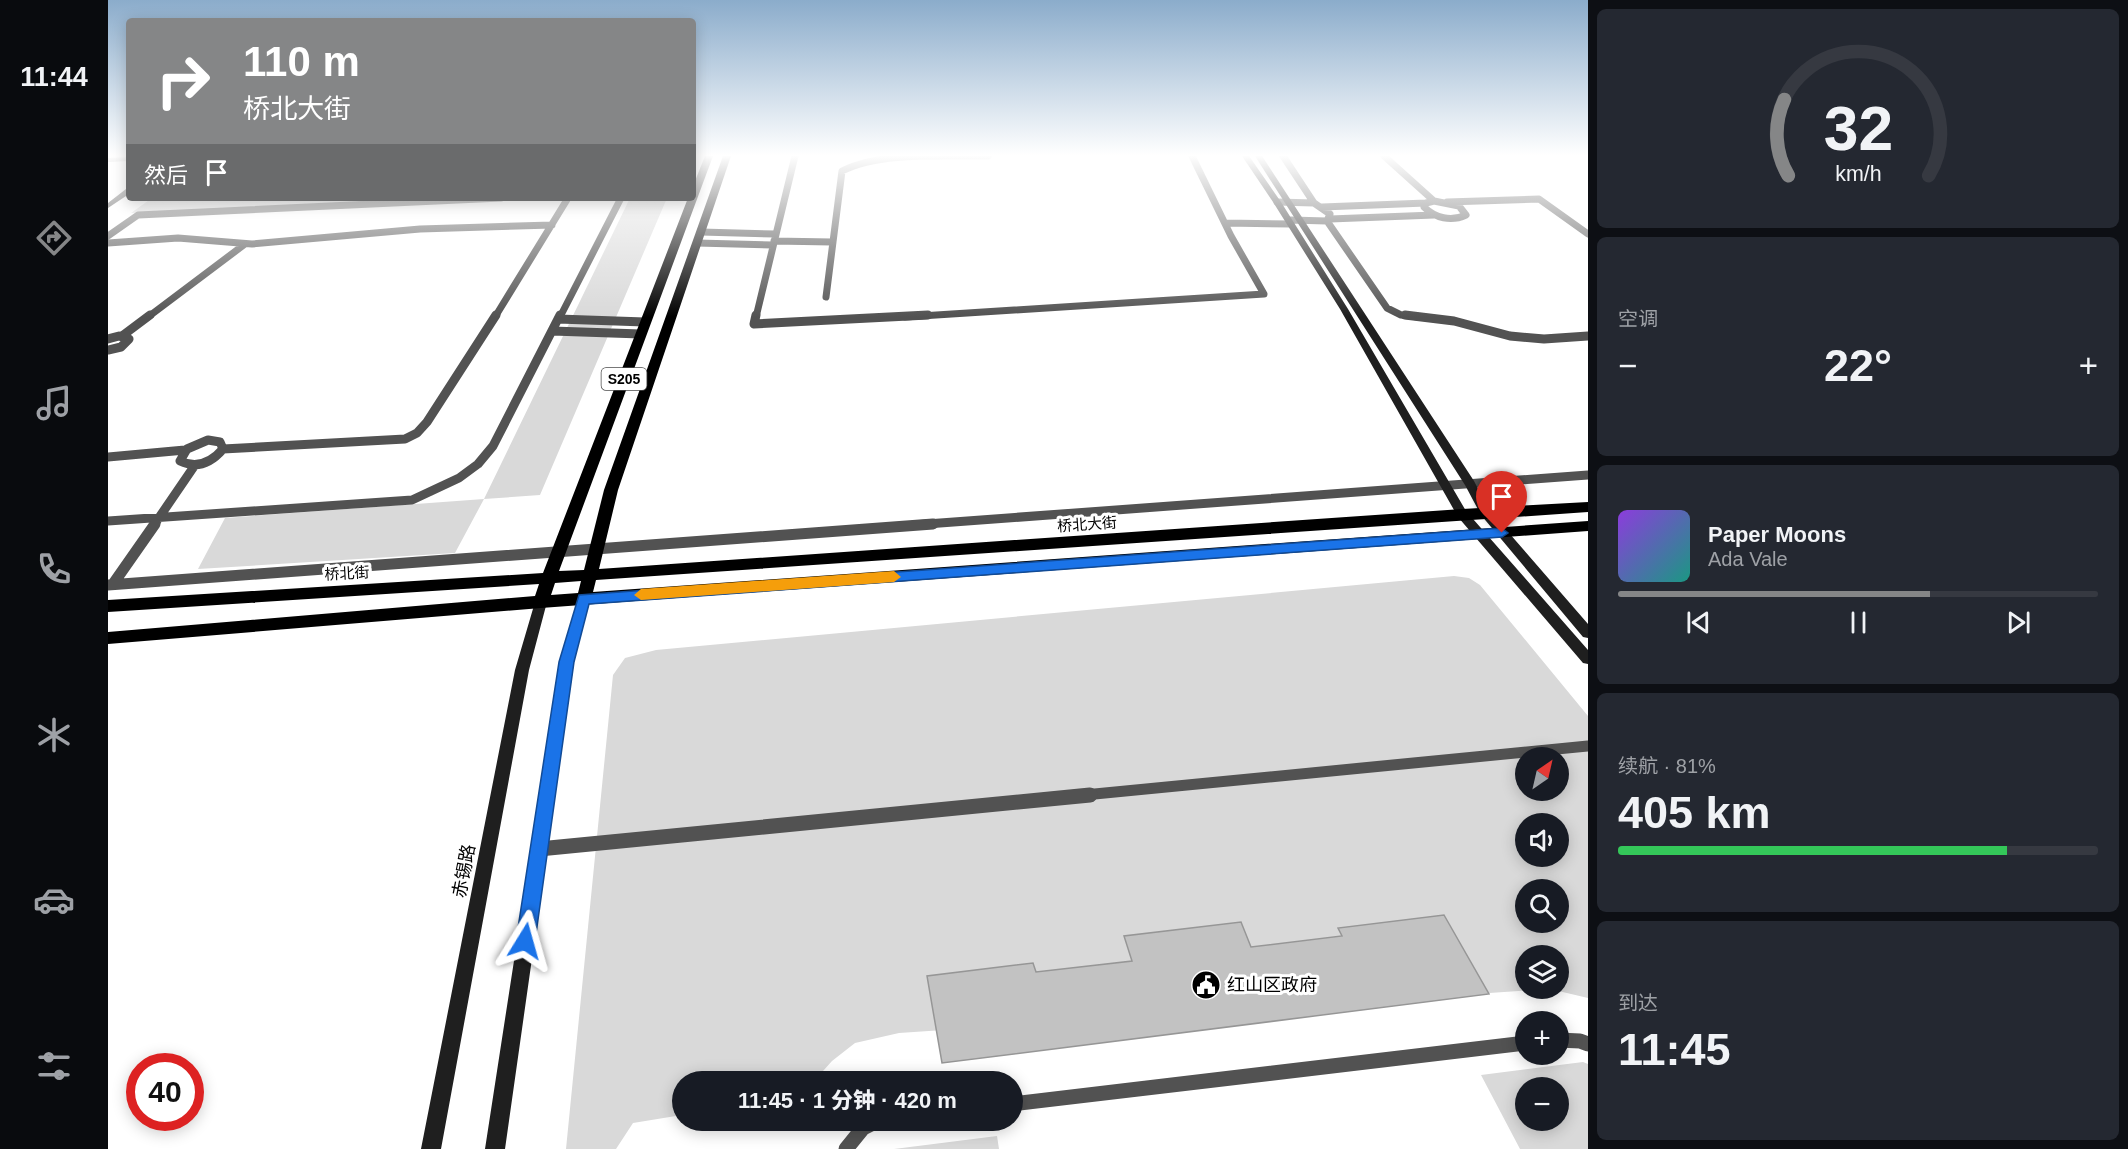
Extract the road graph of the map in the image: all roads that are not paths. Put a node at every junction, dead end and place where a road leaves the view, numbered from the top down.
1 (253, 210) edge
2 (561, 210) edge
3 (615, 210) edge
4 (688, 210) edge
5 (709, 210) edge
6 (782, 210) edge
7 (837, 210) edge
8 (1218, 210) edge
9 (1282, 210) edge
10 (1294, 210) edge
11 (1325, 210) edge
12 (1426, 210) edge
13 (1464, 210) edge
14 (1553, 210) edge
15 (1434, 215) junction
16 (1328, 220) junction
17 (1301, 221) junction
18 (1290, 222) junction
19 (1225, 223) junction
20 (552, 225) junction
21 (1588, 234) edge
22 (108, 236) edge
23 (699, 238) junction
24 (774, 240) junction
25 (832, 242) junction
26 (108, 243) edge
27 (245, 244) junction
28 (826, 297) dead end
29 (558, 319) junction
30 (643, 328) junction
31 (552, 331) junction
32 (122, 336) junction
33 (1588, 336) edge
34 (108, 339) edge
35 (108, 350) edge
36 (223, 449) junction
37 (185, 450) junction
38 (108, 457) edge
39 (195, 465) junction
40 (1588, 475) edge
41 (1470, 484) junction
42 (1446, 486) junction
43 (1588, 507) edge
44 (1485, 512) junction
45 (1462, 514) junction
46 (159, 517) junction
47 (108, 521) edge
48 (1588, 526) edge
49 (1502, 533) junction
50 (1478, 535) junction
51 (595, 548) junction
52 (558, 551) junction
53 (588, 574) junction
54 (549, 577) junction
55 (111, 585) edge
56 (584, 599) junction
57 (542, 602) junction
58 (108, 606) edge
59 (1588, 633) edge
60 (108, 638) edge
61 (1588, 659) edge
62 (1588, 746) edge
63 (539, 849) junction
64 (1569, 1040) edge
65 (1515, 1044) edge
66 (1588, 1044) edge
67 (1023, 1103) edge
68 (861, 1131) edge
69 (431, 1149) edge
70 (495, 1149) edge
71 (846, 1149) edge

1 - 22 lane
2 - 20 lane
3 - 29 lane
4 - 30 main road, S205
5 - 23 main road, S205
6 - 24 lane
7 - 25 lane
8 - 19 lane
9 - 18 street
10 - 17 street
11 - 16 lane
12 - 15 lane
13 - 15 lane
14 - 21 lane
15 - 16 lane
16 - 17 lane
16 - 33 lane
17 - 18 lane
17 - 41 street
18 - 19 lane
18 - 42 street
19 - 24 lane
20 - 27 lane
20 - 36 lane
23 - 24 lane
23 - 24 lane
23 - 51 main road, S205
24 - 25 lane
25 - 28 lane
26 - 27 lane
27 - 32 lane
29 - 30 lane
29 - 31 lane
30 - 31 lane
30 - 52 main road, S205
31 - 46 lane
32 - 34 lane
32 - 35 lane
36 - 37 lane
36 - 39 lane
37 - 38 lane
37 - 39 lane
39 - 46 lane
40 - 41 lane
41 - 42 lane
41 - 44 street
42 - 45 street
42 - 51 lane
43 - 44 main road, 桥北大街
44 - 45 main road, 桥北大街
44 - 49 street
45 - 50 street
45 - 53 main road, 桥北大街
46 - 47 lane
46 - 55 lane
48 - 49 main road
49 - 50 main road
49 - 59 street
50 - 56 main road
50 - 61 street
51 - 52 lane
51 - 53 main road, S205
52 - 54 main road, S205
52 - 55 lane
53 - 54 main road, 桥北街
53 - 56 main road, S205
54 - 57 main road, S205
54 - 58 main road, 桥北街
56 - 57 main road
56 - 63 street
57 - 60 main road
57 - 69 street, 赤锡路
62 - 63 lane
63 - 70 street
64 - 66 lane
65 - 67 lane
68 - 71 lane

